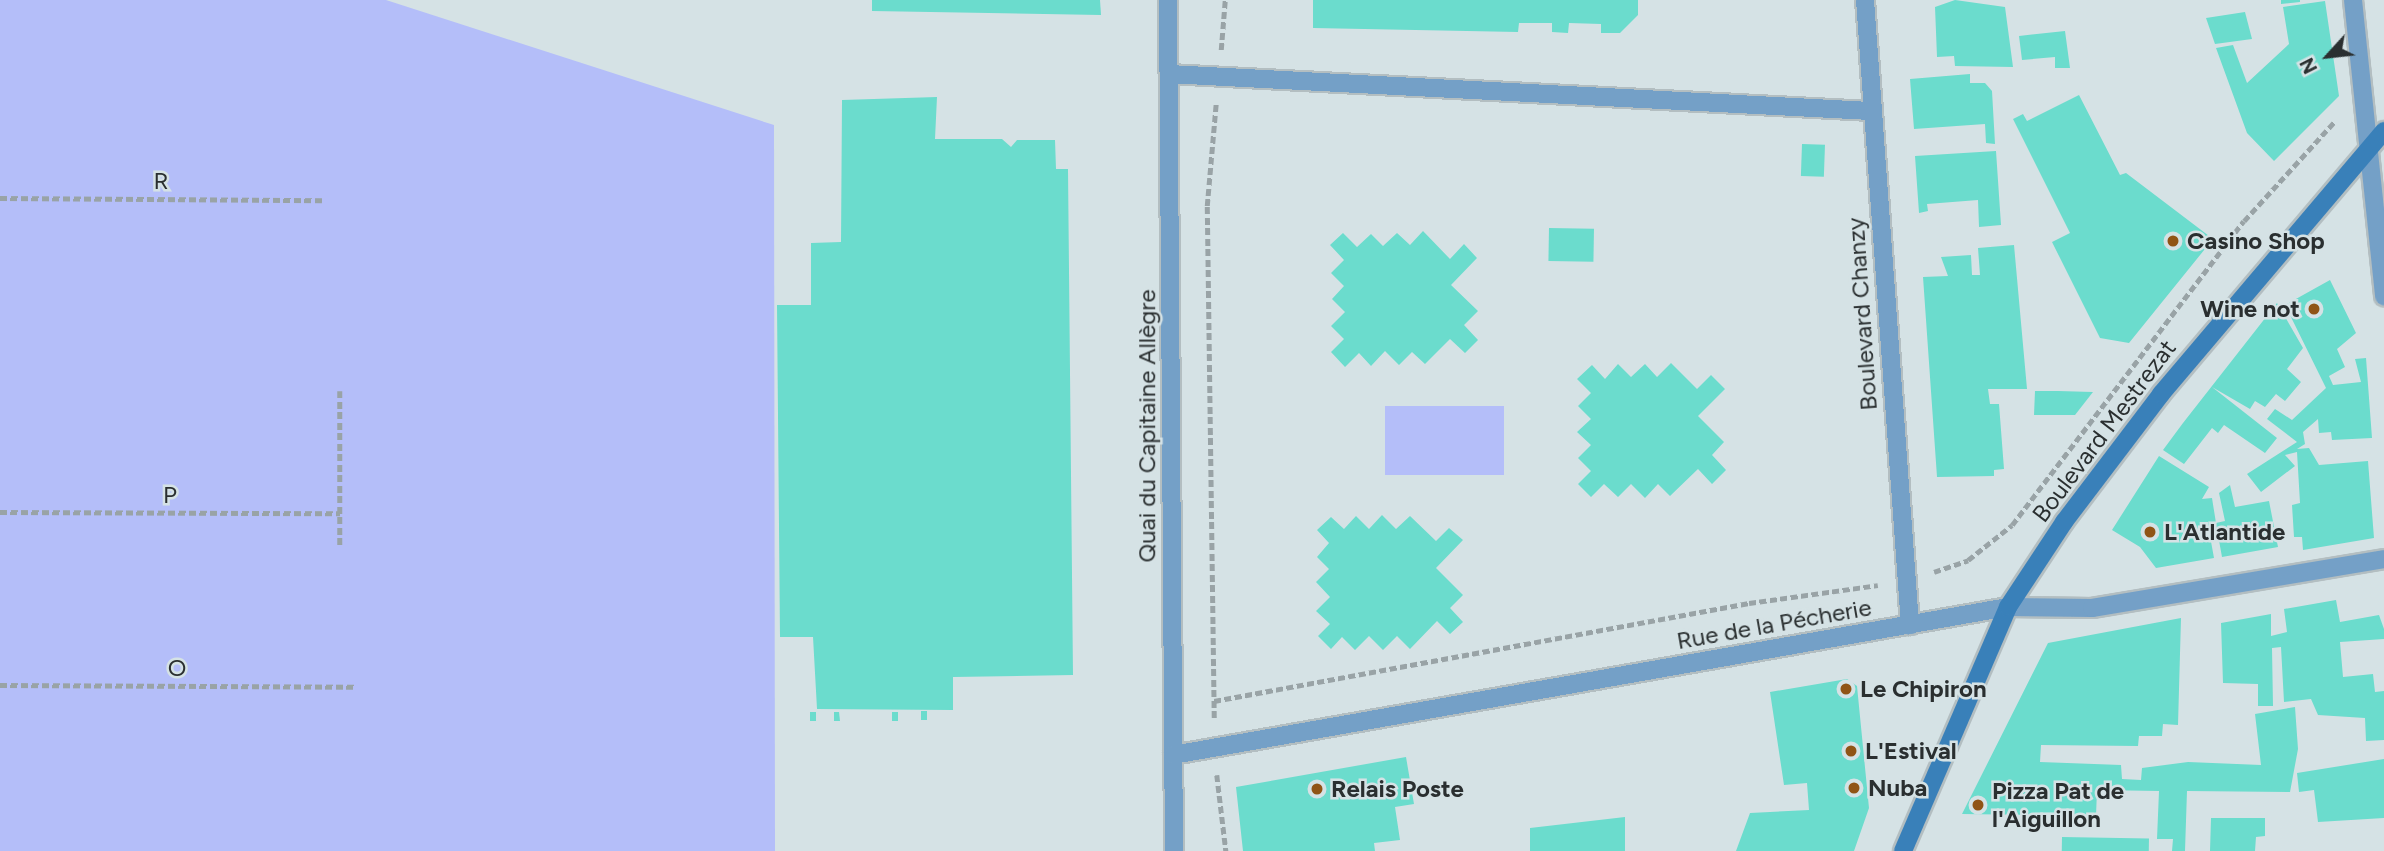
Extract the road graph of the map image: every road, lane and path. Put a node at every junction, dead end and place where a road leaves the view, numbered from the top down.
1 (1168, 0) edge
2 (1225, 0) edge
3 (1865, 0) edge
4 (2353, 0) edge
5 (1169, 74) junction
6 (1219, 74) junction
7 (2367, 109) junction
8 (1871, 111) junction
9 (2378, 137) edge
10 (0, 198) edge
11 (322, 200) dead end
12 (2384, 296) edge
13 (340, 391) dead end
14 (0, 512) edge
15 (340, 513) junction
16 (340, 545) dead end
17 (2384, 559) edge
18 (1907, 581) junction
19 (2008, 607) junction
20 (1910, 625) junction
21 (0, 685) edge
22 (354, 687) dead end
23 (1214, 701) junction
24 (1214, 747) junction
25 (1173, 755) junction
26 (1174, 851) edge
27 (1226, 851) edge
28 (1903, 851) edge

1 - 5 street, Quai du Capitaine Allègre
2 - 6 path
3 - 8 street, Boulevard Chanzy
4 - 7 street
5 - 6 street
5 - 25 street, Quai du Capitaine Allègre
6 - 8 street
6 - 23 path
7 - 9 street
7 - 18 path
8 - 18 street, Boulevard Chanzy
9 - 12 street
9 - 19 main road, Boulevard Mestrezat
10 - 11 path, R
13 - 15 path
14 - 15 path, P
15 - 16 path
17 - 19 street, Rue de la Pécherie
18 - 20 street, Boulevard Chanzy
18 - 23 path
19 - 20 street, Rue de la Pécherie
19 - 28 main road, Boulevard Mestrezat
20 - 24 street, Rue de la Pécherie
21 - 22 path, O
23 - 24 path
24 - 25 street, Rue de la Pécherie
24 - 27 path
25 - 26 street, Quai du Capitaine Allègre

